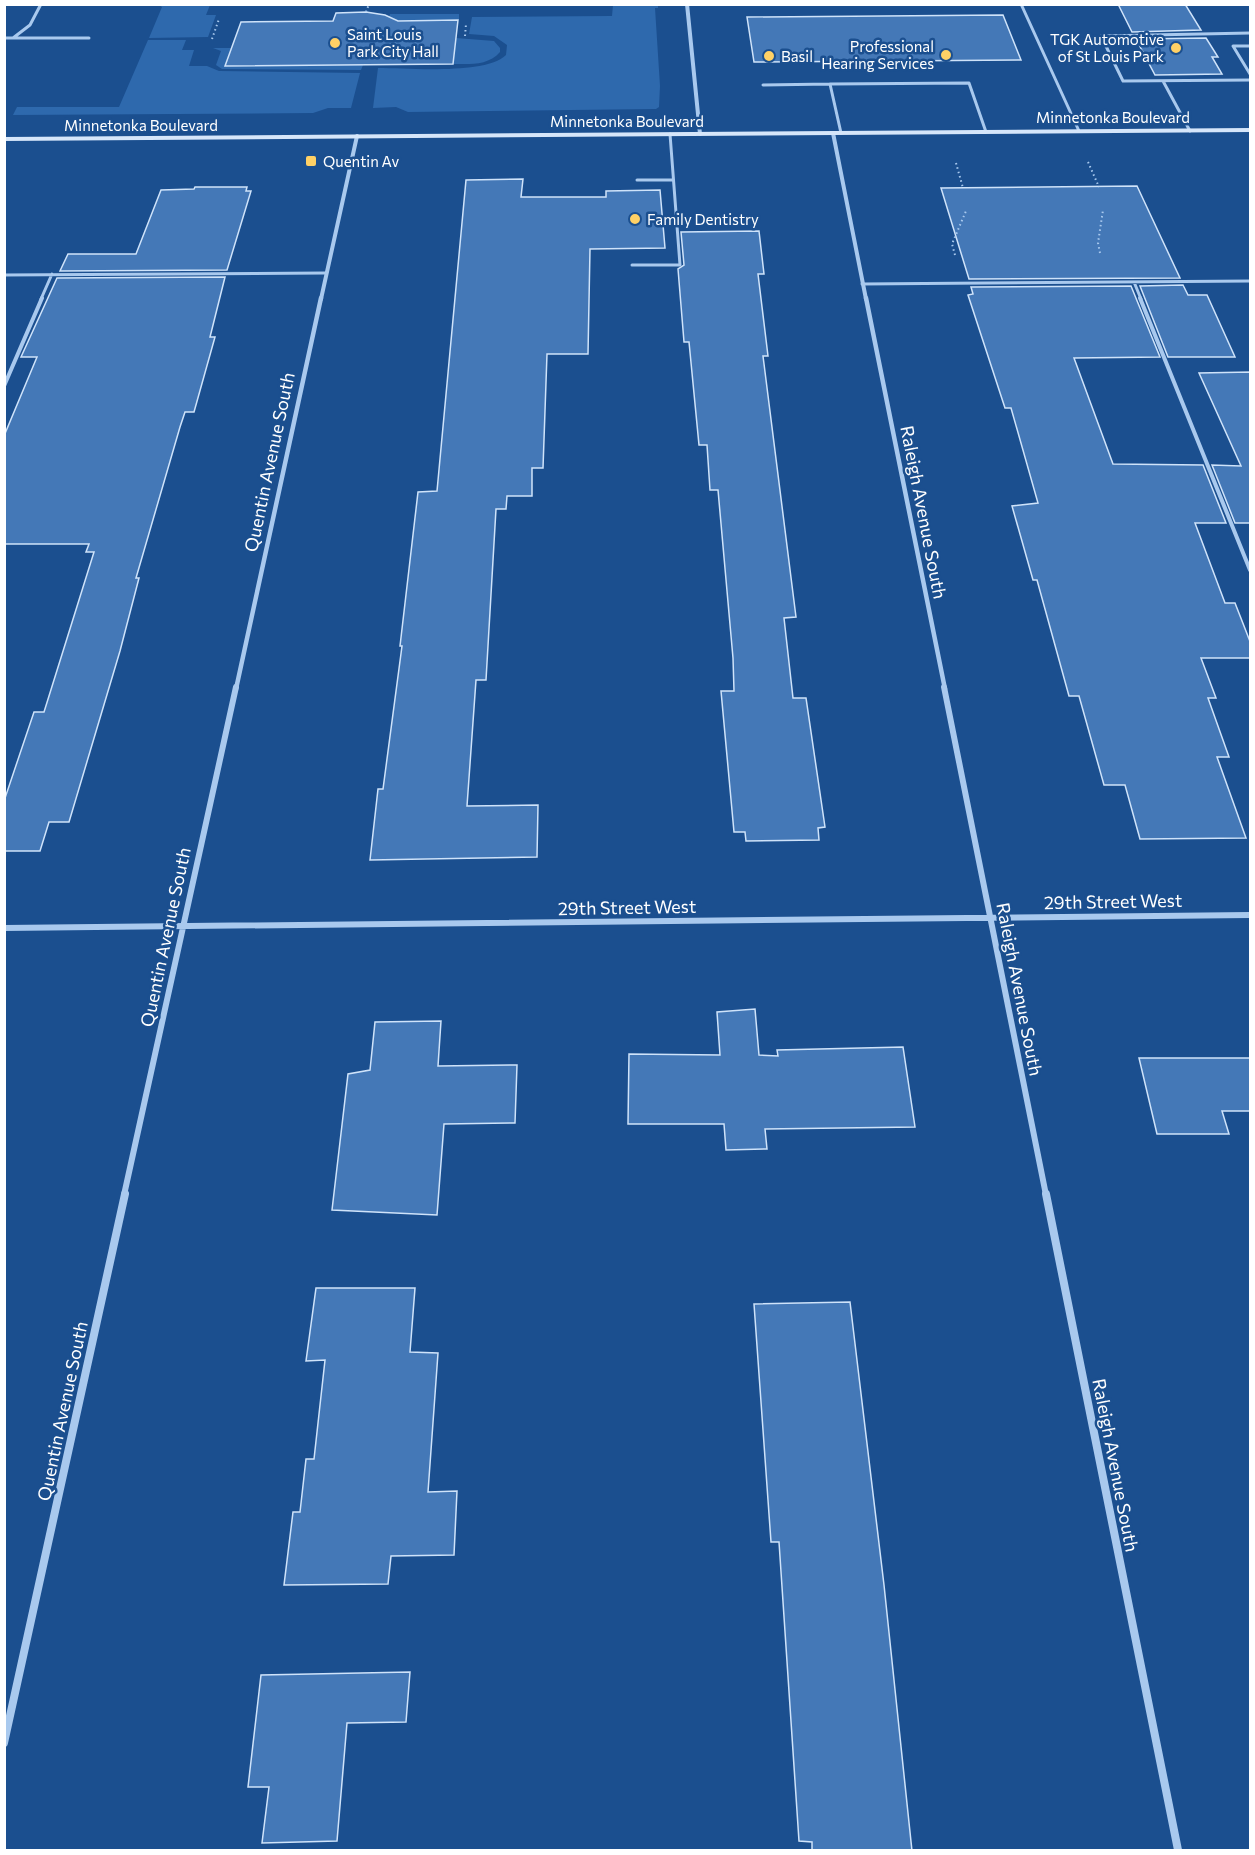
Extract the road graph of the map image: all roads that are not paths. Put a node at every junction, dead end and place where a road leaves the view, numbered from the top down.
1 (41, 4) edge
2 (687, 4) edge
3 (1021, 4) edge
4 (1251, 33) edge
5 (1226, 35) junction
6 (4, 38) edge
7 (13, 38) junction
8 (89, 38) dead end
9 (1233, 46) junction
10 (1251, 46) edge
11 (1251, 74) edge
12 (1251, 80) edge
13 (1163, 81) junction
14 (830, 84) junction
15 (763, 85) dead end
16 (1190, 130) junction
17 (1251, 130) edge
18 (1079, 131) junction
19 (986, 132) junction
20 (832, 133) junction
21 (841, 133) junction
22 (670, 134) junction
23 (700, 134) junction
24 (357, 136) junction
25 (4, 139) edge
26 (637, 180) dead end
27 (673, 180) junction
28 (632, 265) dead end
29 (325, 273) junction
30 (52, 274) junction
31 (4, 275) edge
32 (1251, 281) edge
33 (1134, 282) junction
34 (862, 284) junction
35 (4, 386) edge
36 (1251, 570) edge
37 (1251, 915) edge
38 (991, 918) junction
39 (183, 926) junction
40 (4, 928) edge
41 (4, 1743) edge
42 (1178, 1851) edge

1 - 7 lane
2 - 23 street
3 - 18 lane
4 - 5 lane
5 - 9 lane
5 - 13 lane
6 - 7 lane
7 - 8 lane
9 - 10 lane
9 - 11 lane
12 - 13 lane
13 - 16 lane
14 - 15 lane
14 - 19 lane
14 - 21 lane
16 - 17 main road, Minnetonka Boulevard
16 - 18 main road, Minnetonka Boulevard
18 - 19 main road, Minnetonka Boulevard
19 - 21 main road, Minnetonka Boulevard
20 - 21 main road, Minnetonka Boulevard
20 - 23 main road, Minnetonka Boulevard
20 - 34 street, Raleigh Avenue South
22 - 23 main road, Minnetonka Boulevard
22 - 24 main road, Minnetonka Boulevard
22 - 27 lane
24 - 25 main road, Minnetonka Boulevard
24 - 29 street, Quentin Avenue South
26 - 27 lane
27 - 28 lane
29 - 30 lane
29 - 39 street, Quentin Avenue South
30 - 31 lane
30 - 35 lane
32 - 33 lane
33 - 34 lane
33 - 36 lane
34 - 38 street, Raleigh Avenue South
37 - 38 street, 29th Street West
38 - 39 street, 29th Street West
38 - 42 street, Raleigh Avenue South
39 - 40 street, 29th Street West
39 - 41 street, Quentin Avenue South

